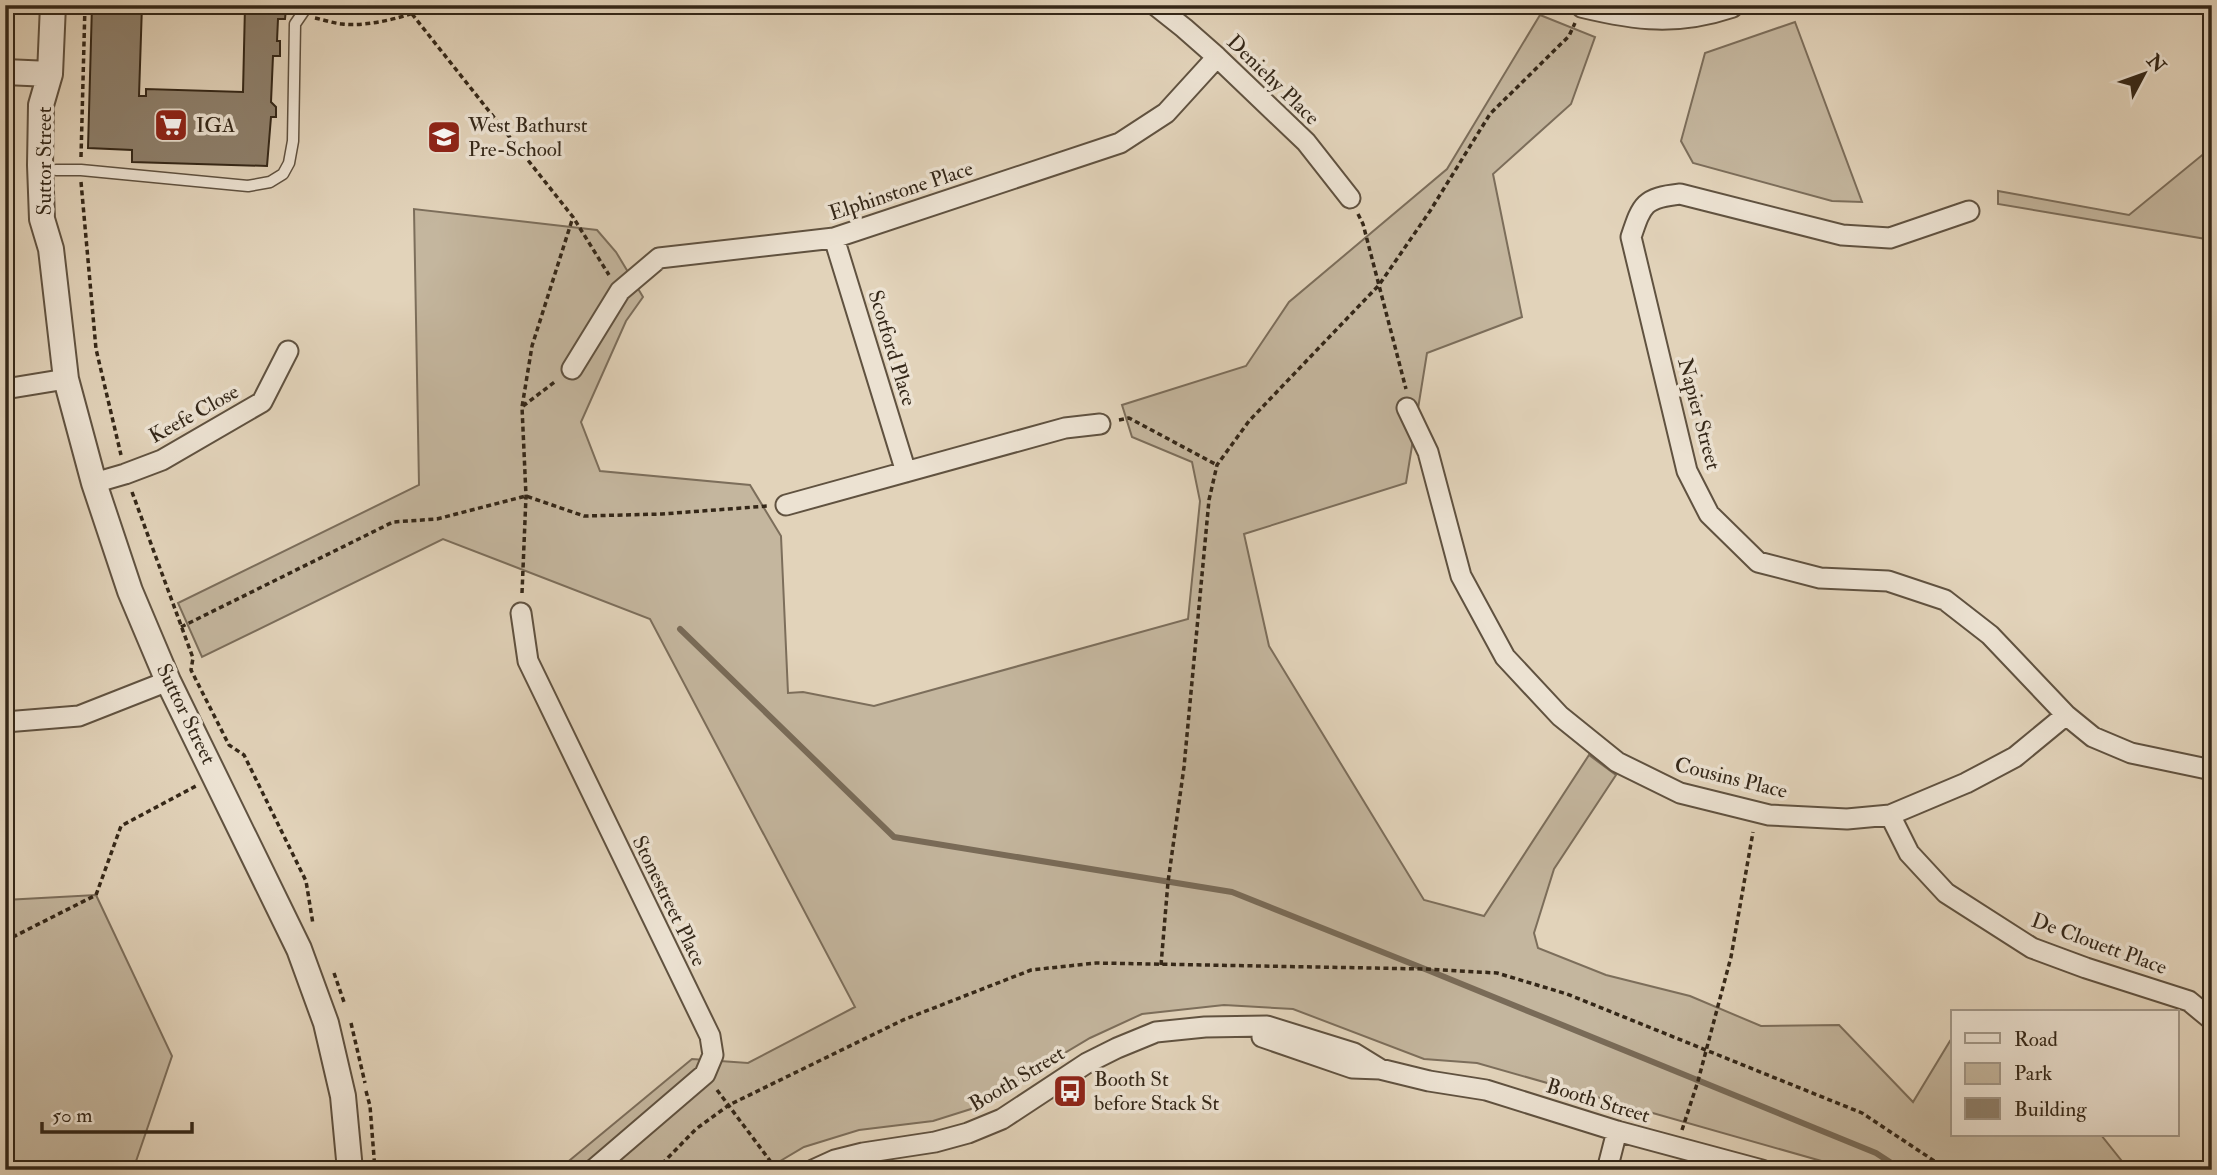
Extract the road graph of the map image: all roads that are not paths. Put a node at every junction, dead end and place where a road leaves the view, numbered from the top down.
1 (53, 5) edge
2 (308, 5) edge
3 (1155, 5) edge
4 (1583, 5) edge
5 (1731, 5) edge
6 (1217, 57) junction
7 (5, 72) edge
8 (50, 74) junction
9 (56, 170) junction
10 (1350, 198) road end
11 (1969, 211) dead end
12 (834, 238) junction
13 (51, 249) junction
14 (288, 351) dead end
15 (572, 369) road end
16 (66, 380) junction
17 (5, 389) edge
18 (1407, 408) road end
19 (1100, 424) road end
20 (906, 472) junction
21 (94, 483) junction
22 (786, 505) road end
23 (521, 613) road end
24 (168, 681) junction
25 (2066, 715) junction
26 (5, 722) edge
27 (2212, 770) edge
28 (1891, 815) junction
29 (2212, 1020) edge
30 (1617, 1131) junction
31 (350, 1170) edge
32 (593, 1170) edge
33 (813, 1170) edge
34 (1607, 1170) edge
35 (1762, 1170) edge

1 - 8 street, Suttor Street
2 - 9 lane
3 - 6 street, Deniehy Place
4 - 5 street
6 - 10 street, Deniehy Place
6 - 12 street, Elphinstone Place
7 - 8 street
8 - 9 street, Suttor Street
8 - 13 street, Suttor Street
9 - 13 street, Suttor Street
11 - 25 street, Napier Street
12 - 15 street, Elphinstone Place
12 - 20 street, Scotford Place
13 - 16 street, Suttor Street
14 - 21 street, Keefe Close
16 - 17 street
16 - 21 street, Suttor Street
18 - 28 street, Cousins Place
19 - 20 street
20 - 22 street
21 - 24 street, Suttor Street
23 - 32 street, Stonestreet Place
24 - 26 street
24 - 31 street, Suttor Street
25 - 27 street, Napier Street
25 - 28 street, Cousins Place
28 - 29 street, De Clouett Place
30 - 33 street, Booth Street
30 - 34 street
30 - 35 street, Booth Street

